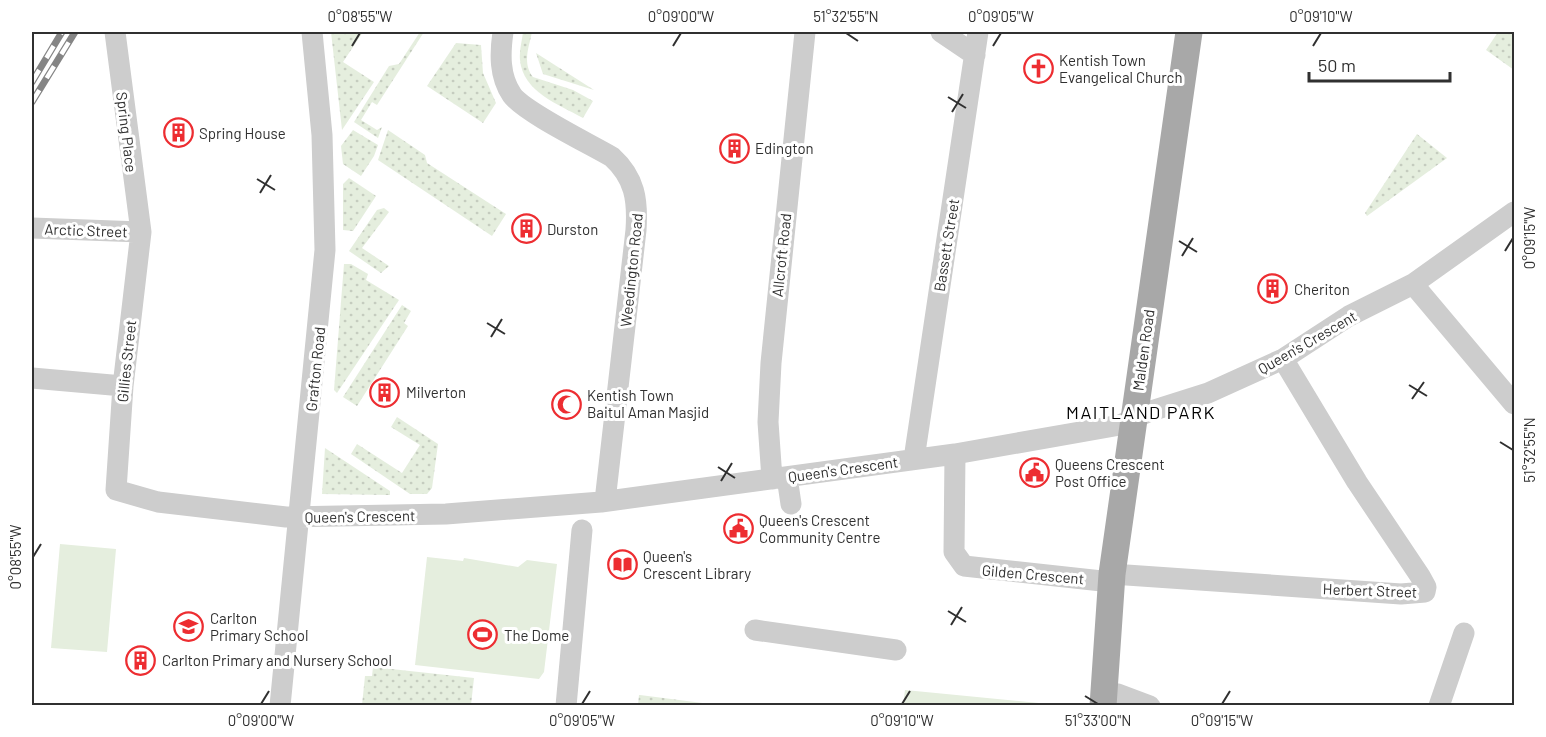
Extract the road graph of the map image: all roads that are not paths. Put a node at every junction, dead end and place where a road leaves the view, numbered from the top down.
1 (115, 32) edge
2 (312, 32) edge
3 (504, 32) edge
4 (805, 32) edge
5 (941, 32) edge
6 (978, 32) edge
7 (1189, 32) edge
8 (975, 55) junction
9 (1515, 212) edge
10 (32, 228) edge
11 (141, 232) junction
12 (1413, 284) junction
13 (1283, 359) junction
14 (32, 378) edge
15 (123, 386) junction
16 (1515, 404) edge
17 (1132, 421) junction
18 (955, 454) junction
19 (914, 459) junction
20 (779, 478) junction
21 (116, 490) joint
22 (605, 501) junction
23 (791, 504) dead end
24 (299, 517) junction
25 (582, 519) junction
26 (1111, 578) junction
27 (755, 630) dead end
28 (1464, 633) dead end
29 (896, 650) dead end
30 (1103, 699) edge
31 (280, 705) edge
32 (566, 705) edge
33 (1150, 705) edge
34 (1438, 705) edge

1 - 11 street, Spring Place
2 - 24 street, Grafton Road
3 - 22 street, Weedington Road
4 - 20 street, Allcroft Road
5 - 8 street
6 - 8 street, Bassett Street
7 - 17 main road, Malden Road
8 - 19 street, Bassett Street
9 - 12 street, Queen's Crescent
10 - 11 street, Arctic Street
11 - 15 street, Gillies Street
12 - 13 street, Queen's Crescent
12 - 16 street
13 - 17 street, Queen's Crescent
13 - 26 street, Herbert Street
14 - 15 street
15 - 21 street, Gillies Street
17 - 18 street, Queen's Crescent
17 - 26 main road, Malden Road
18 - 19 street, Queen's Crescent
18 - 26 street, Gilden Crescent
19 - 20 street, Queen's Crescent
20 - 22 street, Queen's Crescent
20 - 23 street, Allcroft Road
21 - 24 street, Queen's Crescent
22 - 25 street, Queen's Crescent
24 - 25 street, Queen's Crescent
24 - 31 street, Grafton Road
25 - 32 street
26 - 30 main road, Malden Road
27 - 29 street
28 - 34 street
30 - 33 street

